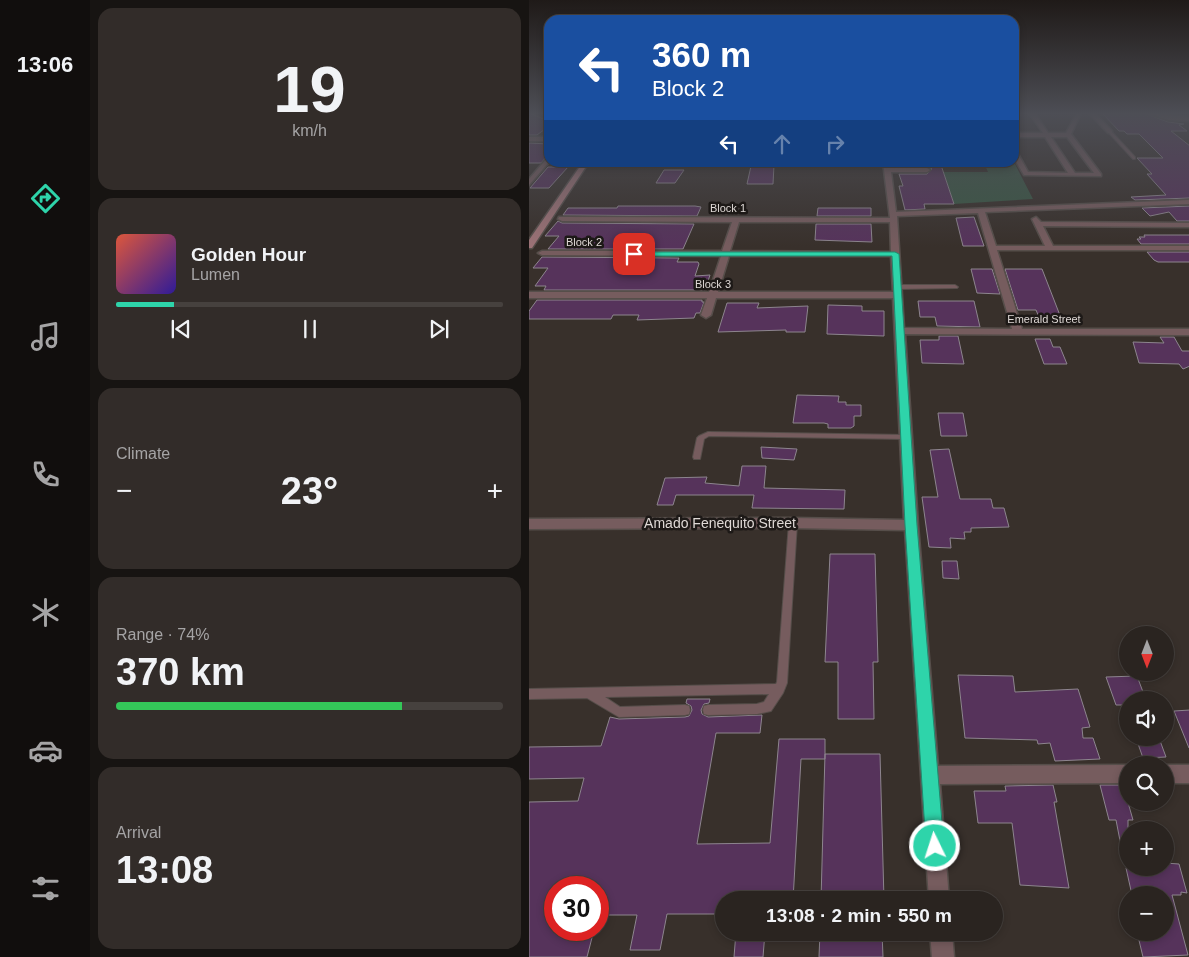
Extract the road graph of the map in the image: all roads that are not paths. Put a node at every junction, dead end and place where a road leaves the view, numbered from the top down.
1 (1062, 158) edge
2 (1086, 158) edge
3 (1019, 161) edge
4 (544, 164) edge
5 (583, 167) edge
6 (887, 167) edge
7 (897, 167) edge
8 (927, 170) dead end
9 (529, 172) edge
10 (538, 172) junction
11 (1073, 174) junction
12 (529, 183) edge
13 (1189, 202) edge
14 (1028, 209) junction
15 (981, 210) junction
16 (894, 217) junction
17 (562, 219) dead end
18 (736, 220) junction
19 (1040, 224) junction
20 (1189, 225) edge
21 (529, 246) edge
22 (993, 248) junction
23 (1050, 248) junction
24 (1189, 248) edge
25 (542, 253) dead end
26 (725, 254) junction
27 (895, 254) junction
28 (955, 287) dead end
29 (897, 291) junction
30 (529, 295) edge
31 (712, 295) junction
32 (705, 315) dead end
33 (900, 331) junction
34 (1018, 332) junction
35 (1189, 332) edge
36 (906, 437) junction
37 (697, 457) dead end
38 (793, 523) junction
39 (529, 524) edge
40 (911, 525) junction
41 (779, 688) junction
42 (589, 693) junction
43 (529, 694) edge
44 (685, 710) dead end
45 (709, 710) dead end
46 (1119, 774) edge
47 (1174, 774) edge
48 (1189, 774) edge
49 (929, 775) junction
50 (938, 891) edge
51 (942, 941) edge
52 (943, 957) edge

1 - 11 street
2 - 11 street
3 - 11 street
4 - 10 street
5 - 21 street
6 - 16 street
7 - 8 street
9 - 10 street
10 - 12 street
13 - 14 street, Block 1
14 - 15 street, Block 1
14 - 19 street
15 - 16 street, Block 1
15 - 22 street
16 - 18 street, Block 1
16 - 27 street
17 - 18 street, Block 1
18 - 26 street
19 - 20 street
19 - 23 street
22 - 23 street
22 - 34 street
23 - 24 street
25 - 26 street, Block 2
26 - 27 street, Block 2
26 - 31 street
27 - 29 street
28 - 29 lane
29 - 31 street, Block 3
29 - 33 street
30 - 31 street, Block 3
31 - 32 street
33 - 34 street, Emerald Street
33 - 36 street
34 - 35 street, Emerald Street
36 - 37 lane
36 - 40 street
38 - 39 street, Amado Fenequito Street
38 - 40 street, Amado Fenequito Street
38 - 41 lane
40 - 49 street
41 - 42 lane
41 - 45 lane
42 - 43 lane
42 - 44 lane
46 - 49 street
47 - 48 street
49 - 50 street
51 - 52 street

